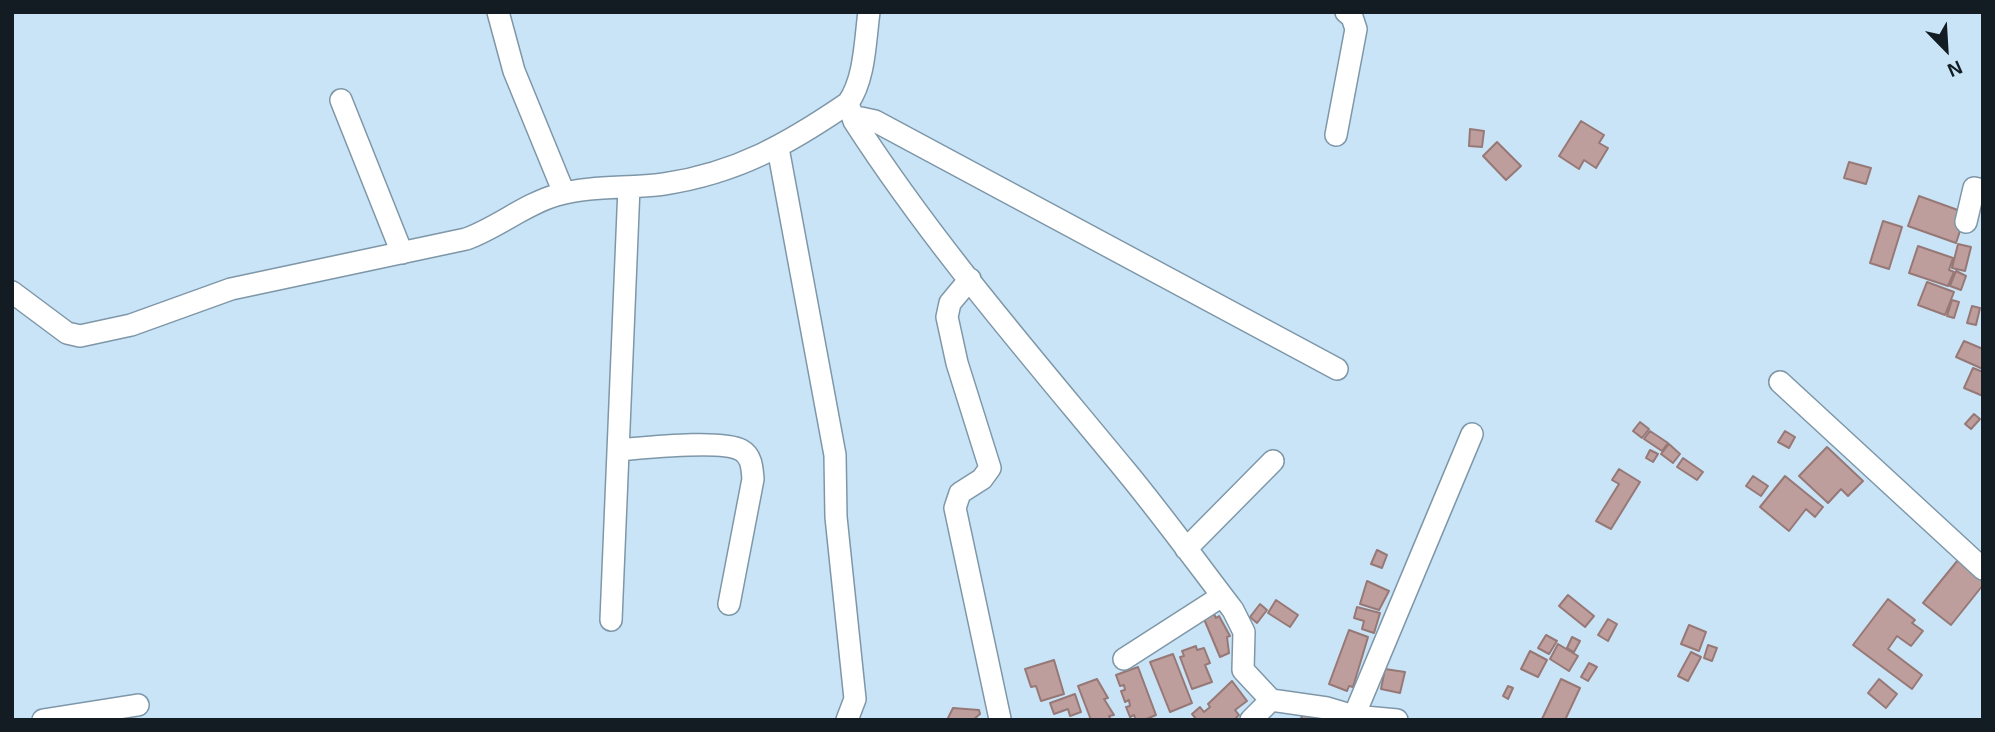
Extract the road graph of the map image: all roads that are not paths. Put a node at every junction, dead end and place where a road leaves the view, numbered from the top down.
1 (498, 12) edge
2 (869, 12) edge
3 (1346, 12) edge
4 (341, 100) dead end
5 (851, 112) junction
6 (1336, 135) dead end
7 (778, 148) junction
8 (629, 187) junction
9 (1983, 190) edge
10 (564, 193) junction
11 (1966, 222) dead end
12 (402, 253) junction
13 (970, 279) junction
14 (12, 292) edge
15 (1337, 369) dead end
16 (1780, 382) dead end
17 (1472, 434) dead end
18 (618, 450) junction
19 (1273, 461) dead end
20 (1186, 549) junction
21 (1983, 569) edge
22 (1222, 596) junction
23 (729, 604) dead end
24 (611, 620) dead end
25 (1125, 659) dead end
26 (1271, 700) junction
27 (138, 705) dead end
28 (1354, 716) junction
29 (1000, 719) edge
30 (43, 720) edge
31 (847, 720) edge
32 (1251, 720) edge
33 (1397, 720) edge

1 - 10 street
2 - 5 street
3 - 6 street
4 - 12 street
5 - 7 street
5 - 13 street
5 - 15 street
7 - 8 street
7 - 31 street
8 - 10 street
8 - 18 street
9 - 11 street
10 - 12 street
12 - 14 street
13 - 20 street
13 - 29 street
16 - 21 street
17 - 28 street
18 - 23 street
18 - 24 street
19 - 20 street
20 - 22 street
22 - 25 street
22 - 26 street
26 - 28 street
26 - 32 street
27 - 30 street
28 - 33 street

